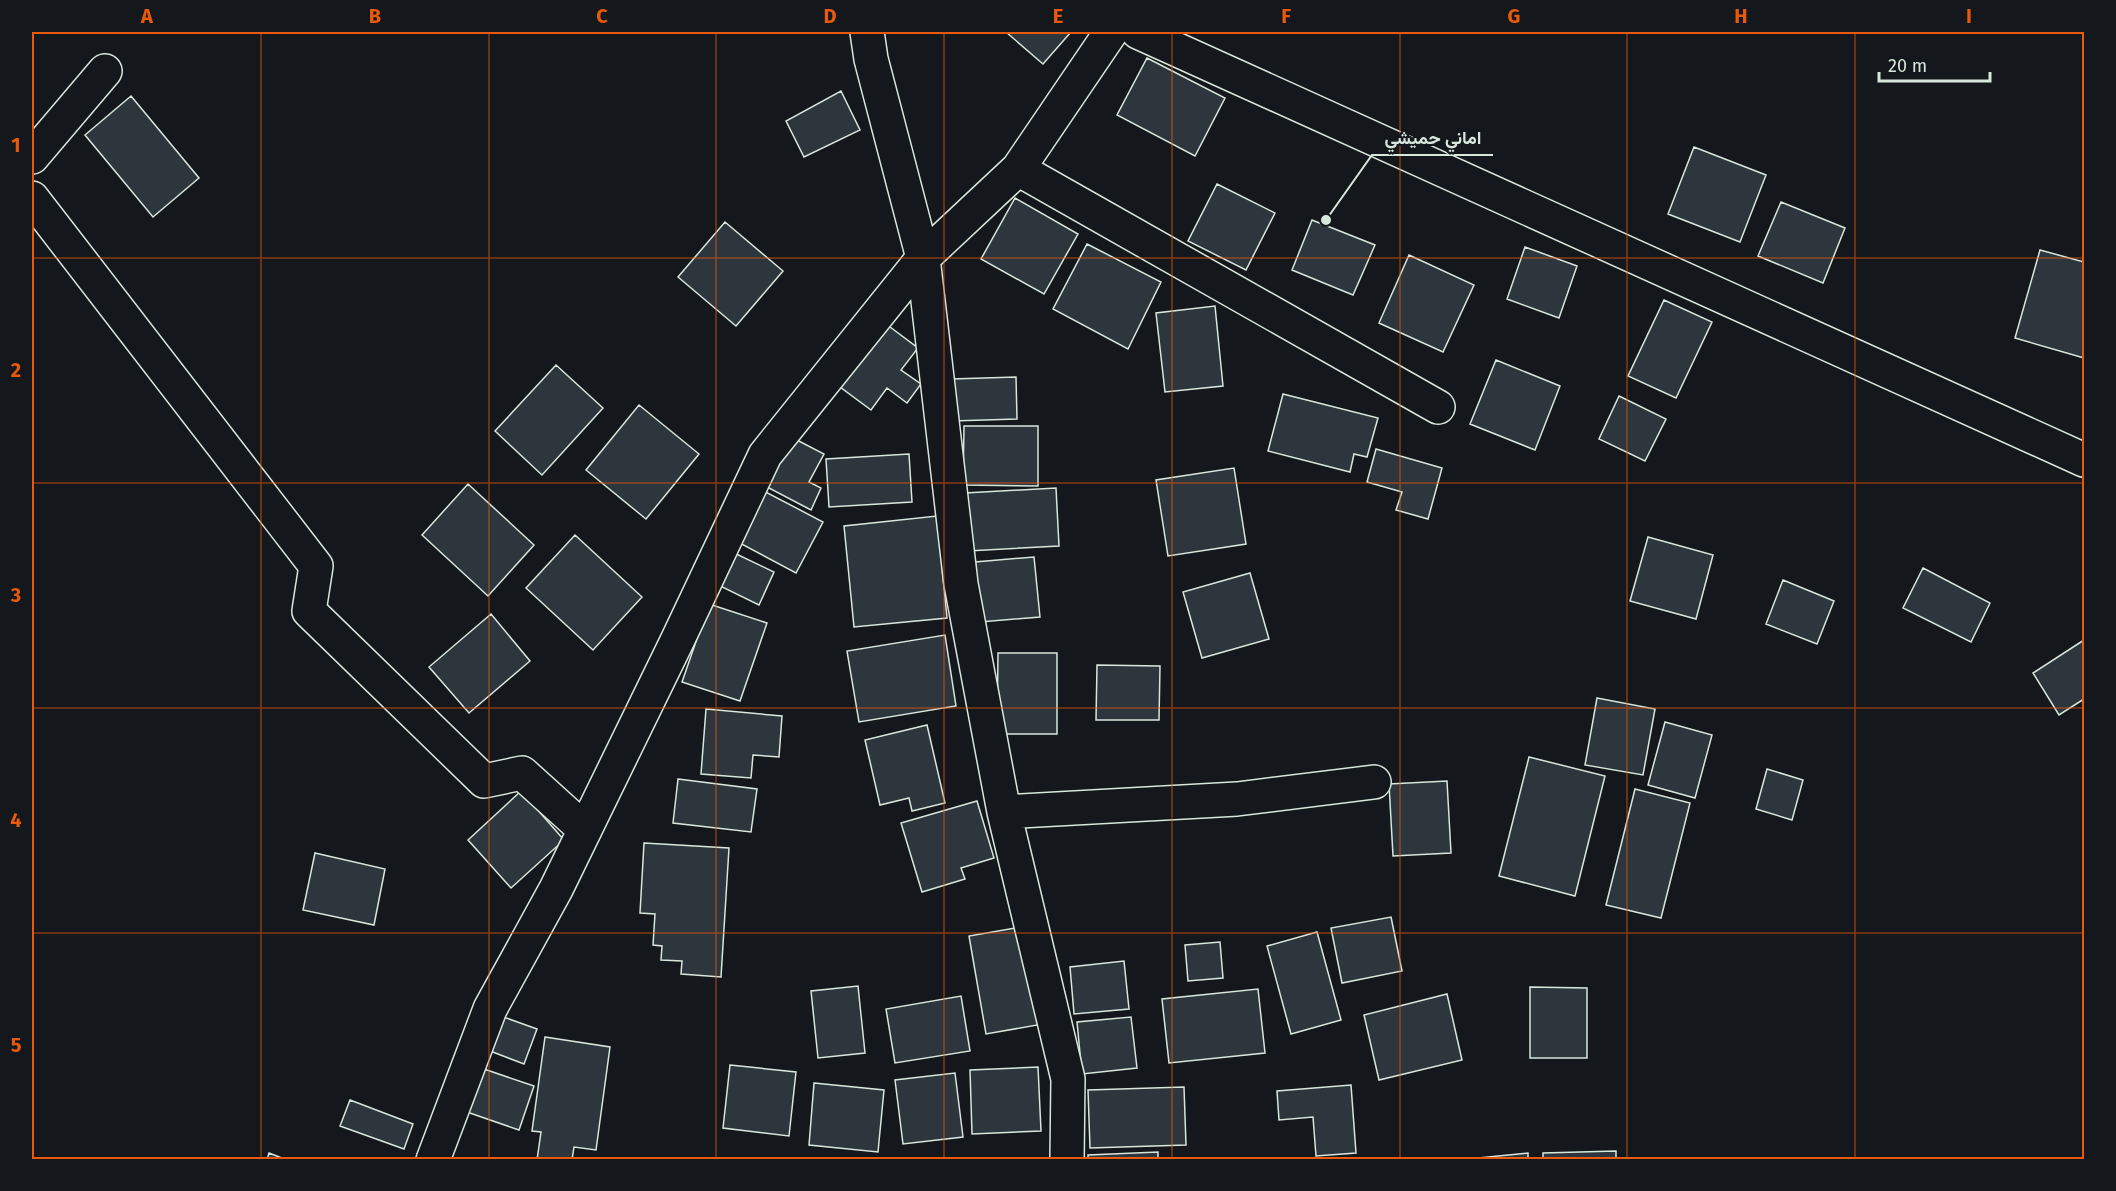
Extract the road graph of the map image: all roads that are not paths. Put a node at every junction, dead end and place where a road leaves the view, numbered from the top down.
1 (1111, 32) edge
2 (1138, 32) edge
3 (860, 35) edge
4 (105, 71) dead end
5 (32, 157) edge
6 (1018, 169) junction
7 (32, 198) edge
8 (923, 258) junction
9 (1438, 407) dead end
10 (2085, 460) edge
11 (1374, 782) dead end
12 (1004, 812) junction
13 (585, 830) junction
14 (433, 1160) edge
15 (1067, 1160) edge

1 - 6 street
2 - 10 street
3 - 8 street
4 - 5 street
6 - 8 street
6 - 9 street
7 - 13 street
8 - 12 street
8 - 13 street
11 - 12 street
12 - 15 street
13 - 14 street

